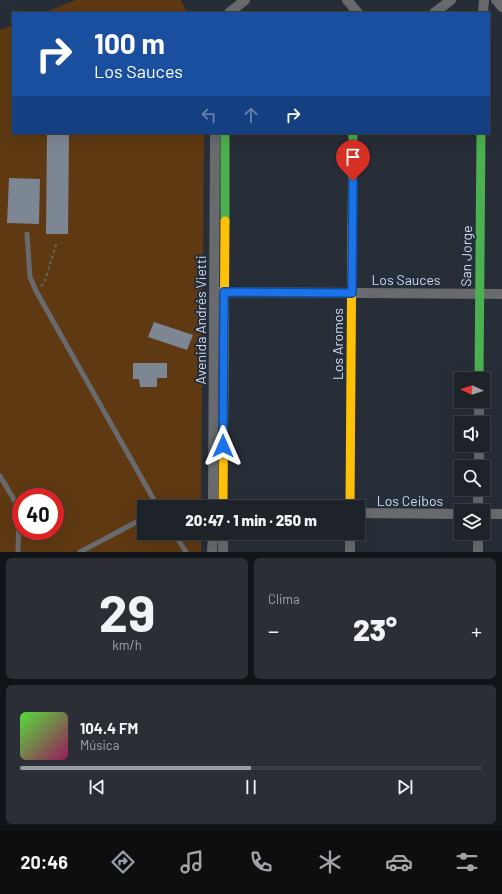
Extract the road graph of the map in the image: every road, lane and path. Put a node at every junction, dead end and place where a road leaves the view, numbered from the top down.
1 (245, 0) edge
2 (347, 0) edge
3 (450, 0) edge
4 (484, 0) edge
5 (496, 0) edge
6 (502, 7) edge
7 (230, 12) edge
8 (357, 12) edge
9 (435, 12) edge
10 (483, 12) edge
11 (216, 134) edge
12 (225, 134) edge
13 (353, 134) edge
14 (481, 134) edge
15 (27, 234) dead end
16 (57, 242) dead end
17 (36, 290) junction
18 (219, 292) junction
19 (352, 293) junction
20 (479, 294) junction
21 (502, 294) edge
22 (479, 372) edge
23 (0, 476) edge
24 (154, 500) edge
25 (213, 500) edge
26 (223, 500) edge
27 (350, 500) edge
28 (365, 513) edge
29 (454, 514) edge
30 (490, 514) edge
31 (502, 514) edge
32 (137, 522) edge
33 (178, 540) edge
34 (213, 540) edge
35 (223, 540) edge
36 (350, 540) edge
37 (478, 540) edge
38 (18, 552) edge
39 (80, 552) edge
40 (186, 552) edge
41 (212, 552) edge
42 (222, 552) edge
43 (350, 552) edge
44 (478, 552) edge

1 - 7 street
2 - 8 street
3 - 9 street
4 - 10 street
5 - 6 street
11 - 18 street, Avenida Andrés Vietti
12 - 18 street, Avenida Andrés Vietti
13 - 19 street, Los Aromos
14 - 20 street, San Jorge
15 - 17 lane
16 - 17 path
17 - 24 lane
18 - 19 street, Los Sauces
18 - 25 street, Avenida Andrés Vietti
18 - 26 street, Avenida Andrés Vietti
19 - 20 street, Los Sauces
19 - 27 street, Los Aromos
20 - 21 street, Los Sauces
20 - 22 street, San Jorge
23 - 38 lane
28 - 29 street, Los Ceibos
30 - 31 street
32 - 39 lane
33 - 40 lane
34 - 41 street
35 - 42 street
36 - 43 street
37 - 44 street

